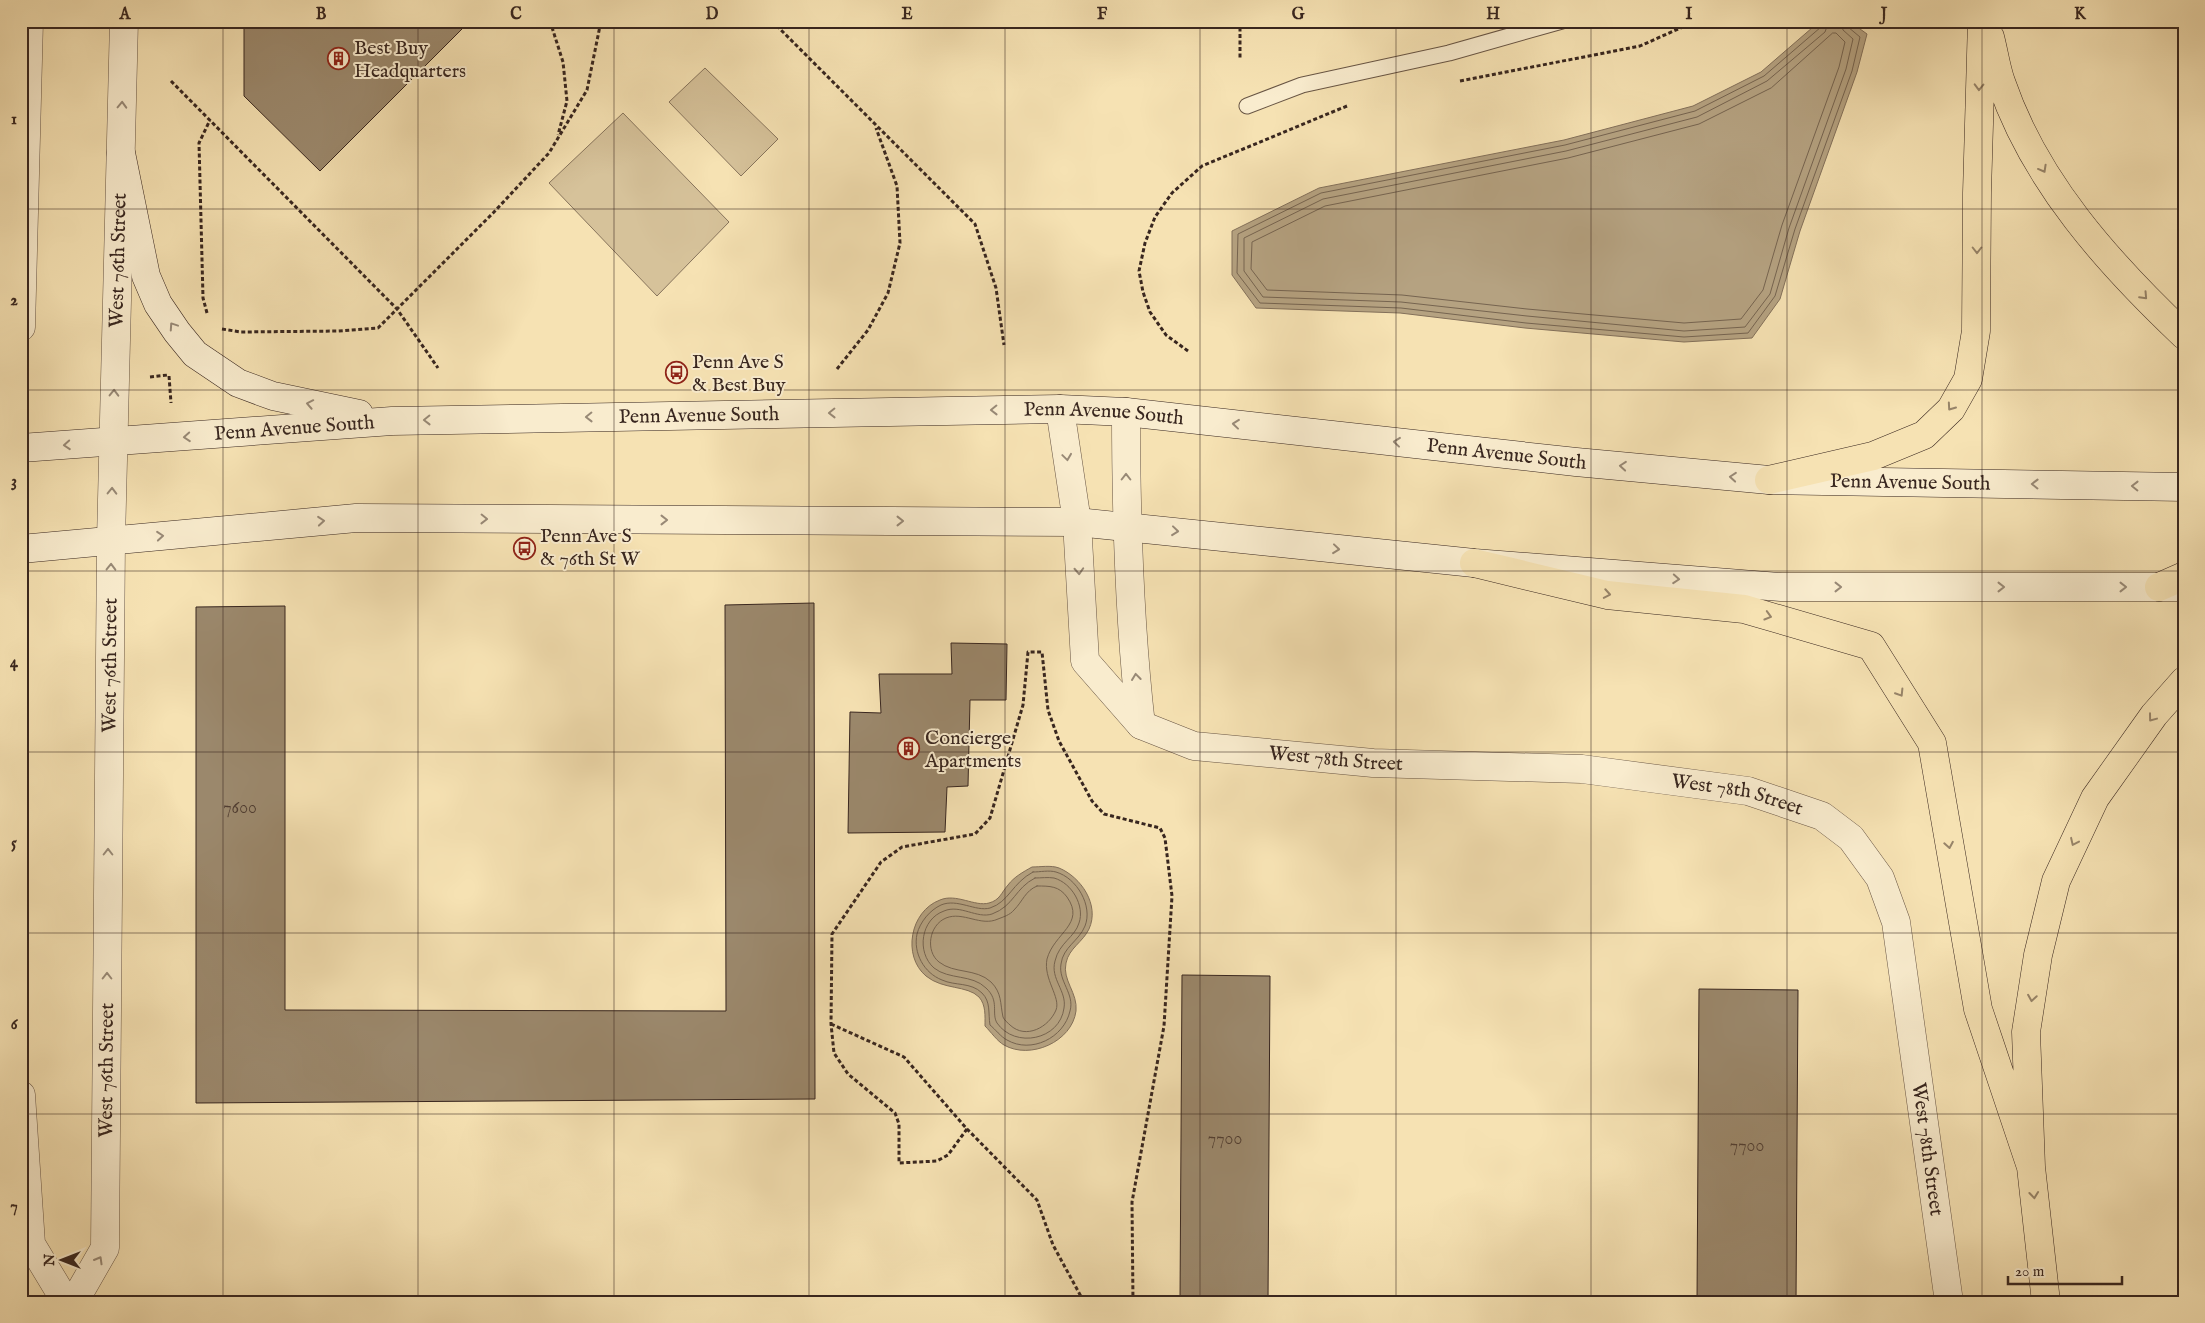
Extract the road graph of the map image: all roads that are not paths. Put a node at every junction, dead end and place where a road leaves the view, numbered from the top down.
1 (29, 21) edge
2 (124, 21) edge
3 (1562, 21) edge
4 (1982, 21) edge
5 (1987, 21) edge
6 (1247, 106) dead end
7 (120, 153) junction
8 (21, 327) edge
9 (2184, 335) edge
10 (1060, 408) junction
11 (1126, 412) junction
12 (392, 421) junction
13 (113, 442) junction
14 (21, 448) edge
15 (1769, 480) junction
16 (2184, 487) edge
17 (1077, 522) junction
18 (1126, 526) junction
19 (111, 540) junction
20 (21, 548) edge
21 (1474, 564) junction
22 (2184, 576) edge
23 (2171, 587) edge
24 (2184, 681) edge
25 (1141, 725) junction
26 (21, 1095) edge
27 (2031, 1167) junction
28 (66, 1302) edge
29 (74, 1302) edge
30 (1948, 1302) edge
31 (2046, 1302) edge

1 - 8 main road
7 -> 2 main road, West 76th Street
3 - 6 lane
4 -> 15 highway
5 -> 9 highway
12 -> 7 main road
13 -> 7 main road, West 76th Street
10 - 11 main road, Penn Avenue South
10 -> 12 main road, Penn Avenue South
10 -> 17 main road, West 78th Street
15 -> 11 main road, Penn Avenue South
18 -> 11 main road
12 -> 13 main road, Penn Avenue South
13 -> 14 main road, Penn Avenue South
19 -> 13 main road, West 76th Street
16 -> 15 main road, Penn Avenue South
17 - 18 main road
19 -> 17 main road
17 -> 25 main road, West 78th Street
18 -> 21 main road
25 -> 18 main road
19 - 20 main road
29 -> 19 main road, West 76th Street
21 -> 23 main road
21 -> 27 highway
22 - 23 highway
24 -> 27 highway
25 - 30 main road, West 78th Street
26 - 28 main road
27 -> 31 highway

